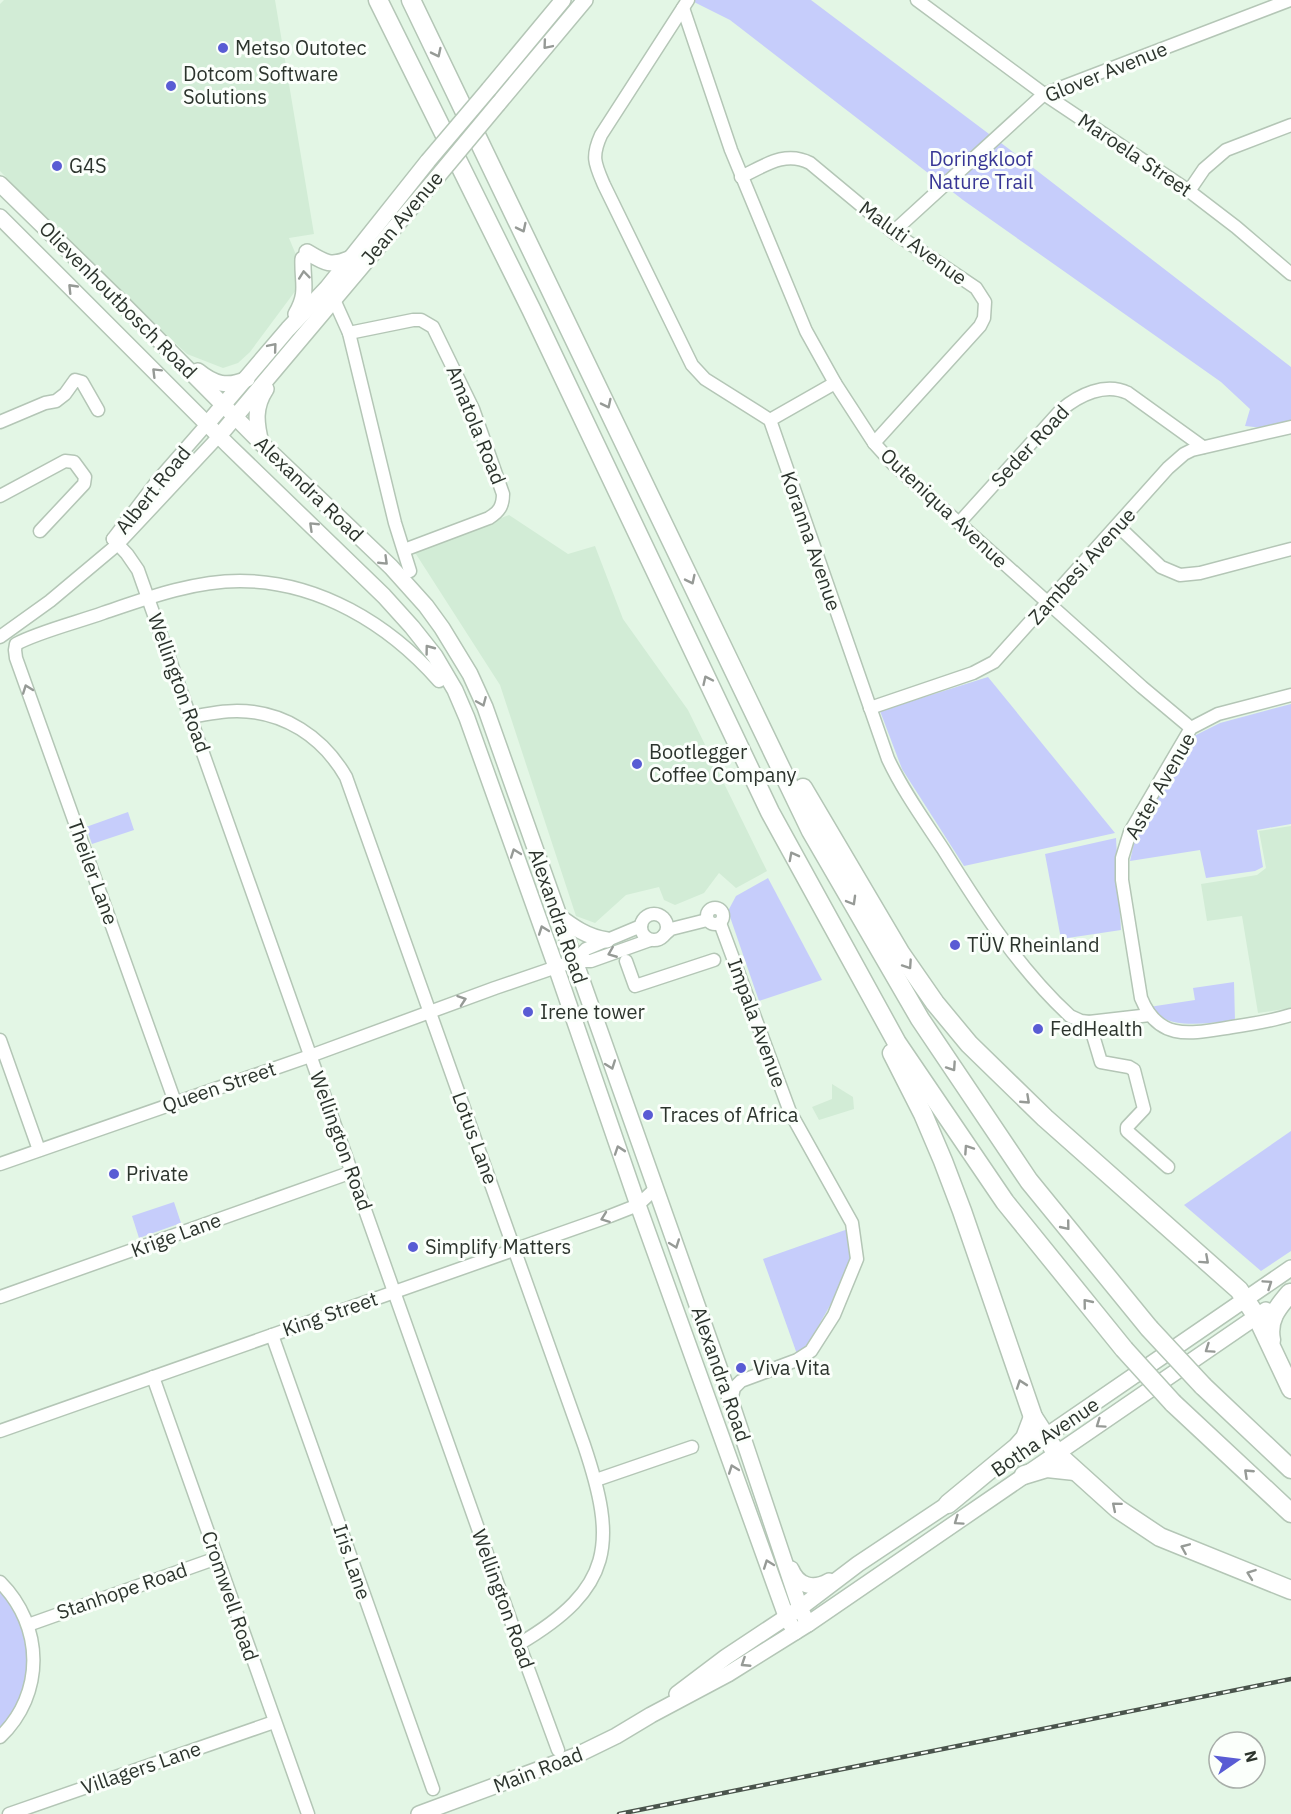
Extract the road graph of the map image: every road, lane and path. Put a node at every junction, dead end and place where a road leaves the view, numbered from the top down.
1 (378, 0) edge
2 (411, 0) edge
3 (563, 0) edge
4 (585, 0) edge
5 (917, 0) edge
6 (1290, 0) edge
7 (686, 4) edge
8 (1044, 94) junction
9 (1291, 125) edge
10 (741, 177) junction
11 (0, 184) edge
12 (1189, 191) junction
13 (0, 217) edge
14 (893, 232) junction
15 (351, 258) junction
16 (1291, 274) edge
17 (331, 293) junction
18 (141, 322) junction
19 (288, 330) junction
20 (349, 333) junction
21 (288, 354) junction
22 (247, 379) junction
23 (835, 383) junction
24 (224, 406) junction
25 (98, 410) dead end
26 (235, 417) junction
27 (770, 420) junction
28 (0, 422) edge
29 (207, 424) junction
30 (1291, 427) edge
31 (219, 436) junction
32 (261, 443) junction
33 (874, 443) junction
34 (1203, 447) junction
35 (0, 496) edge
36 (959, 523) junction
37 (1118, 526) junction
38 (40, 531) dead end
39 (115, 542) junction
40 (1291, 549) edge
41 (404, 550) junction
42 (410, 571) dead end
43 (147, 597) junction
44 (1048, 603) junction
45 (0, 637) edge
46 (739, 680) junction
47 (439, 681) dead end
48 (1291, 694) edge
49 (870, 708) junction
50 (191, 717) junction
51 (1191, 728) junction
52 (808, 885) junction
53 (557, 915) junction
54 (707, 916) junction
55 (662, 918) junction
56 (641, 926) junction
57 (664, 935) junction
58 (607, 940) junction
59 (650, 940) junction
60 (714, 960) dead end
61 (574, 961) junction
62 (626, 961) dead end
63 (556, 967) junction
64 (430, 1011) junction
65 (1150, 1015) junction
66 (1291, 1015) edge
67 (1276, 1019) junction
68 (1291, 1021) edge
69 (1089, 1022) junction
70 (0, 1040) edge
71 (310, 1056) junction
72 (175, 1102) junction
73 (39, 1150) junction
74 (0, 1164) edge
75 (1168, 1167) dead end
76 (352, 1172) junction
77 (655, 1189) junction
78 (638, 1205) junction
79 (515, 1250) junction
80 (1291, 1268) edge
81 (395, 1292) junction
82 (1291, 1293) edge
83 (0, 1297) edge
84 (1246, 1299) junction
85 (1257, 1317) junction
86 (272, 1335) junction
87 (1274, 1351) junction
88 (716, 1358) junction
89 (153, 1377) junction
90 (747, 1377) junction
91 (1291, 1389) edge
92 (731, 1401) junction
93 (1033, 1417) junction
94 (0, 1431) edge
95 (1045, 1437) junction
96 (692, 1447) dead end
97 (1057, 1454) junction
98 (1291, 1469) edge
99 (754, 1472) junction
100 (1075, 1472) junction
101 (1024, 1475) junction
102 (596, 1480) junction
103 (948, 1504) junction
104 (1291, 1513) edge
105 (751, 1517) junction
106 (774, 1530) junction
107 (217, 1558) junction
108 (858, 1564) junction
109 (0, 1582) edge
110 (1291, 1590) edge
111 (793, 1612) junction
112 (28, 1625) junction
113 (802, 1628) junction
114 (519, 1644) junction
115 (651, 1715) junction
116 (274, 1722) junction
117 (0, 1737) edge
118 (558, 1750) dead end
119 (433, 1789) dead end
120 (9, 1814) edge
121 (308, 1814) edge
122 (419, 1814) edge

52 -> 1 highway
2 -> 46 highway
3 - 15 main road, Jean Avenue, bridge
4 -> 17 main road, Jean Avenue, bridge
5 - 8 street, Maroela Street
6 - 8 street, Glover Avenue
7 - 10 street, Outeniqua Avenue
7 - 27 street
8 - 12 street, Maroela Street
8 - 14 street, Glover Avenue
9 - 12 street
10 - 14 street, Maluti Avenue
10 - 23 street, Outeniqua Avenue
11 - 18 main road, Olievenhoutbosch Road
12 - 16 street, Maroela Street
29 -> 13 main road, Olievenhoutbosch Road
14 - 33 street, Maluti Avenue
15 - 17 main road, Jean Avenue
19 -> 15 main road
17 - 19 main road, Jean Avenue
17 - 20 street, Alexandra Road
17 - 21 main road, Jean Avenue
18 - 22 main road
18 - 24 main road, Olievenhoutbosch Road
22 -> 19 main road, Jean Avenue
20 - 41 street, Alexandra Road
20 - 41 street, Amatola Road
21 - 26 main road, Jean Avenue
21 - 32 main road
22 - 24 main road, Jean Avenue
23 - 27 street
23 - 33 street, Outeniqua Avenue
24 - 26 main road, Olievenhoutbosch Road
24 - 29 main road, Jean Avenue
25 - 28 street
26 - 31 main road, Jean Avenue
26 - 32 main road, Alexandra Road
27 - 49 street, Koranna Avenue
29 - 31 main road, Olievenhoutbosch Road
29 - 39 street, Albert Road
30 - 34 street, Zambesi Avenue
31 - 39 street, Albert Road
63 -> 31 main road, Alexandra Road
32 -> 53 main road, Alexandra Road
33 - 36 street, Outeniqua Avenue
34 - 36 street, Seder Road
34 - 37 street, Zambesi Avenue
35 - 38 street
36 - 44 street, Outeniqua Avenue
37 - 40 street
37 - 44 street, Zambesi Avenue
39 - 43 street, Wellington Road
39 - 45 street, Albert Road
41 - 42 street, Alexandra Road
43 - 47 street
43 - 50 street, Wellington Road
72 -> 43 street, Theiler Lane
44 - 49 street, Zambesi Avenue
44 - 51 street, Outeniqua Avenue
46 -> 84 highway
46 -> 98 highway, bridge
48 - 51 street, Aster Avenue
49 - 69 street, Koranna Avenue
50 - 64 street, Lotus Lane
50 - 71 street, Wellington Road
51 - 65 street, Aster Avenue
93 -> 52 highway
104 -> 52 highway, bridge
53 - 58 main road
53 - 61 main road, Alexandra Road
54 - 55 street
54 - 57 street
54 - 90 street, Impala Avenue
55 - 56 street
55 - 57 street
56 - 58 street
56 - 59 street
57 - 59 street
58 - 61 street
59 -> 61 street
60 - 62 street
61 - 63 street, Queen Street
61 -> 77 main road, Alexandra Road
64 -> 63 street, Queen Street
78 -> 63 main road, Alexandra Road
64 - 71 street, Queen Street
64 - 79 street, Lotus Lane
65 - 67 street
65 - 69 street
66 - 67 street
67 - 68 street
69 - 75 street
70 - 73 street
71 - 72 street, Queen Street
71 - 76 street, Wellington Road
72 - 73 street, Queen Street
73 - 74 street, Queen Street
76 - 81 street, Wellington Road
76 - 83 street, Krige Lane
77 - 78 street, King Street
77 -> 88 main road, Alexandra Road
78 -> 79 street, King Street
105 -> 78 main road, Alexandra Road
79 - 81 street, King Street
79 - 102 street, Lotus Lane
84 -> 80 main road, Botha Avenue
81 - 86 street, King Street
81 - 114 street, Wellington Road
82 - 85 main road, Botha Avenue
82 - 87 highway
84 - 85 highway
84 - 95 main road, Botha Avenue
85 - 87 highway
85 -> 97 main road, Botha Avenue
86 - 89 street, King Street
86 - 119 street, Iris Lane
87 - 91 highway
88 - 90 street
88 - 92 main road, Alexandra Road
89 - 94 street, King Street
89 - 107 street, Cromwell Road
90 - 92 street
92 - 99 main road, Alexandra Road
93 - 95 highway
93 - 103 highway
95 - 97 highway
95 - 103 main road, Botha Avenue
96 - 102 street
97 - 100 highway
97 - 101 main road, Botha Avenue
99 - 105 main road
99 - 106 main road, Alexandra Road
100 - 101 highway
110 -> 100 highway
101 -> 113 main road, Botha Avenue
102 - 114 street, Lotus Lane
103 - 108 main road, Botha Avenue
111 -> 105 main road, Alexandra Road
106 - 108 main road
106 - 111 main road, Alexandra Road
107 - 112 street, Stanhope Road
107 - 116 street, Cromwell Road
108 - 111 main road, Botha Avenue
109 - 112 street
111 - 113 main road, Alexandra Road
111 - 115 main road, Main Road
112 - 117 street
113 -> 115 main road, Main Road
114 - 118 street, Wellington Road
115 - 122 main road, Main Road
116 - 120 street, Villagers Lane
116 - 121 street, Cromwell Road

